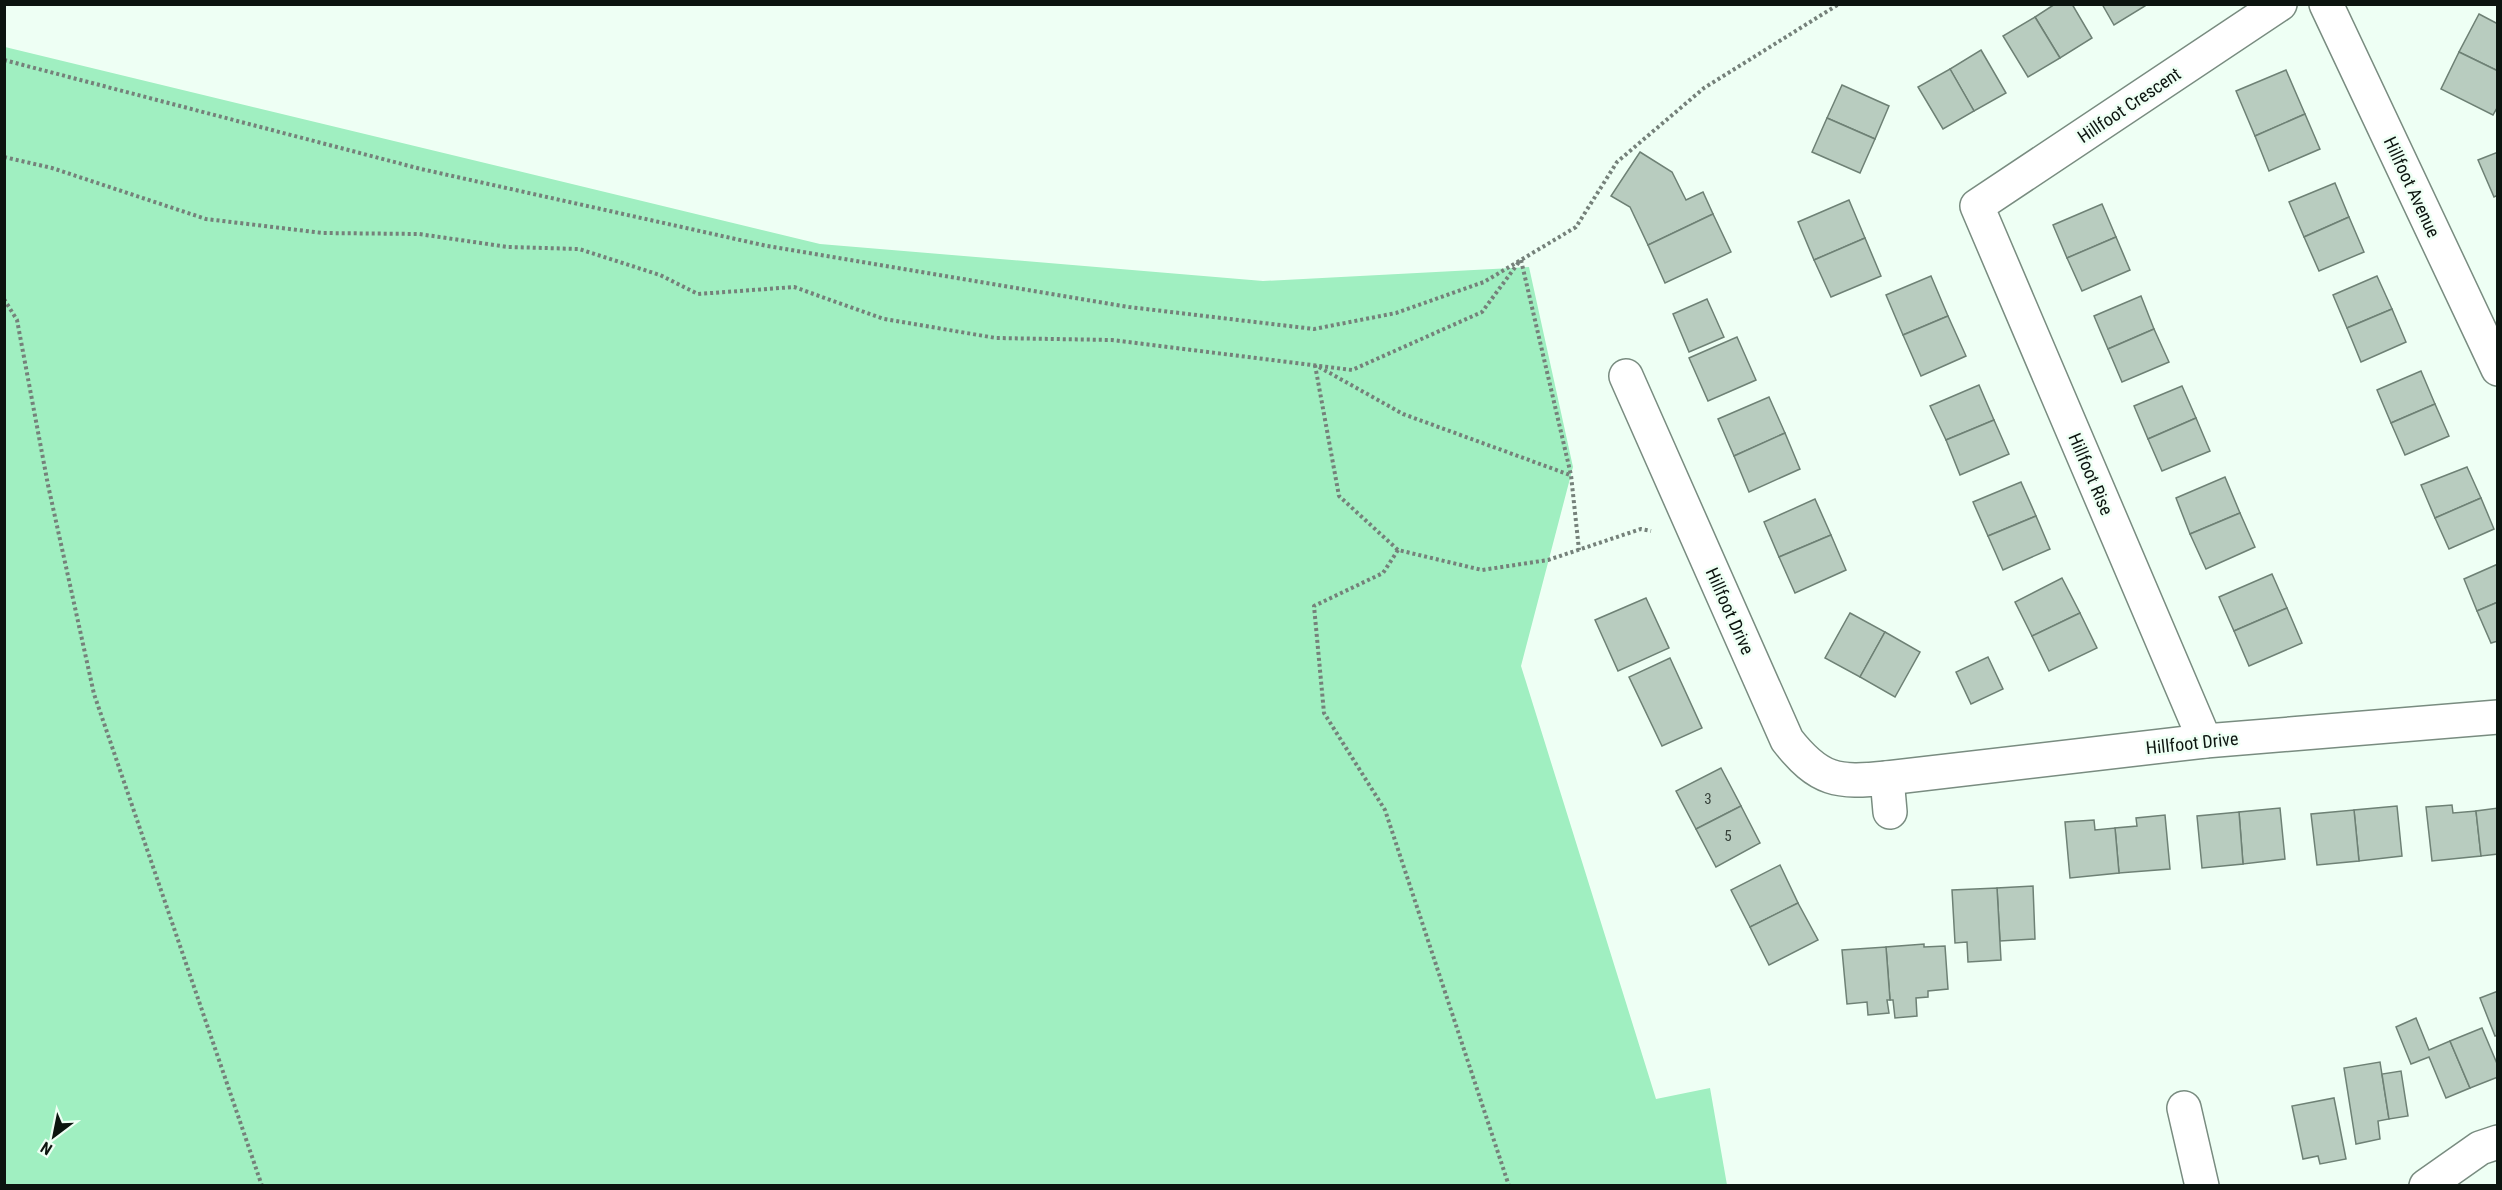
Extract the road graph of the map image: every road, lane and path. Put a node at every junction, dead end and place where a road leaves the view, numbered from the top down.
1 (1839, 4) edge
2 (2280, 4) edge
3 (2326, 4) edge
4 (4, 60) edge
5 (4, 157) edge
6 (1977, 206) joint
7 (1521, 260) junction
8 (4, 299) edge
9 (1315, 365) junction
10 (2498, 369) edge
11 (1626, 376) dead end
12 (1571, 475) junction
13 (1699, 540) junction
14 (1398, 550) junction
15 (1579, 550) junction
16 (2498, 717) edge
17 (2205, 741) junction
18 (1887, 778) junction
19 (1890, 812) dead end
20 (2184, 1108) dead end
21 (2498, 1142) edge
22 (261, 1185) edge
23 (1509, 1185) edge
24 (2202, 1185) edge
25 (2426, 1185) edge

1 - 7 path
2 - 6 street, Hillfoot Crescent
3 - 10 street, Hillfoot Avenue
4 - 7 path
5 - 9 path
6 - 17 street, Hillfoot Rise
7 - 9 path
7 - 12 path
8 - 22 path
9 - 12 path
9 - 14 path
11 - 13 street, Hillfoot Drive
12 - 15 path
13 - 15 path
13 - 18 street, Hillfoot Drive
14 - 15 path
14 - 23 path
16 - 17 street, Hillfoot Drive
17 - 18 street, Hillfoot Drive
18 - 19 street
20 - 24 street
21 - 25 street

